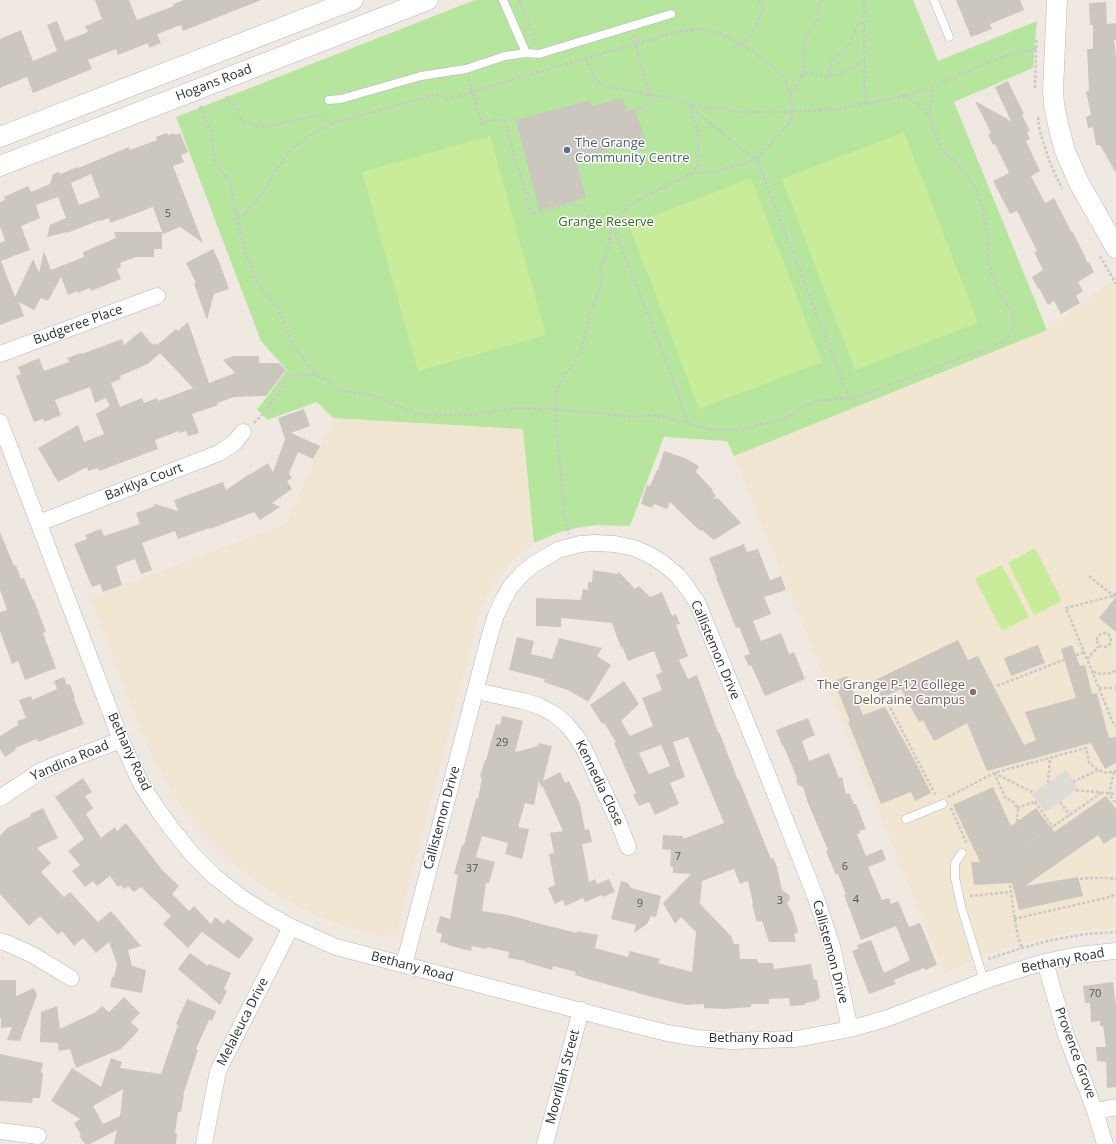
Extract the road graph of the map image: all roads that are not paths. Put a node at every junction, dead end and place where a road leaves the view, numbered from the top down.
1 (353, 0) edge
2 (428, 0) edge
3 (502, 0) edge
4 (934, 0) edge
5 (1056, 1) edge
6 (671, 14) dead end
7 (950, 37) dead end
8 (526, 54) junction
9 (329, 100) dead end
10 (0, 137) edge
11 (0, 166) edge
12 (1116, 248) edge
13 (157, 296) dead end
14 (0, 354) edge
15 (0, 422) edge
16 (243, 432) road end
17 (39, 523) junction
18 (476, 691) junction
19 (121, 740) junction
20 (0, 798) edge
21 (942, 804) road end
22 (906, 819) dead end
23 (628, 847) dead end
24 (962, 853) road end
25 (291, 928) junction
26 (0, 942) edge
27 (1116, 951) edge
28 (1045, 962) junction
29 (404, 965) junction
30 (71, 978) dead end
31 (984, 981) junction
32 (581, 1010) junction
33 (850, 1029) junction
34 (1116, 1106) edge
35 (1095, 1111) junction
36 (0, 1131) edge
37 (38, 1136) dead end
38 (204, 1144) edge
39 (545, 1144) edge
40 (1105, 1144) edge

1 - 10 street, Hogans Road
2 - 11 street, Hogans Road
3 - 8 lane
4 - 7 lane
5 - 12 street
6 - 8 lane
8 - 9 lane
13 - 14 street, Budgeree Place
15 - 17 street, Bethany Road
16 - 17 street, Barklya Court
17 - 19 street, Bethany Road
18 - 23 street, Kennedia Close
18 - 29 street, Callistemon Drive
18 - 33 street, Callistemon Drive
19 - 20 street, Yandina Road
19 - 25 street, Bethany Road
21 - 22 lane
24 - 31 lane
25 - 29 street, Bethany Road
25 - 38 street, Melaleuca Drive
26 - 30 street
27 - 28 street, Bethany Road
28 - 31 street, Bethany Road
28 - 35 street, Provence Grove
29 - 32 street, Bethany Road
31 - 33 street, Bethany Road
32 - 33 street, Bethany Road
32 - 39 street, Moorillah Street
34 - 35 street
35 - 40 street, Provence Grove
36 - 37 street

